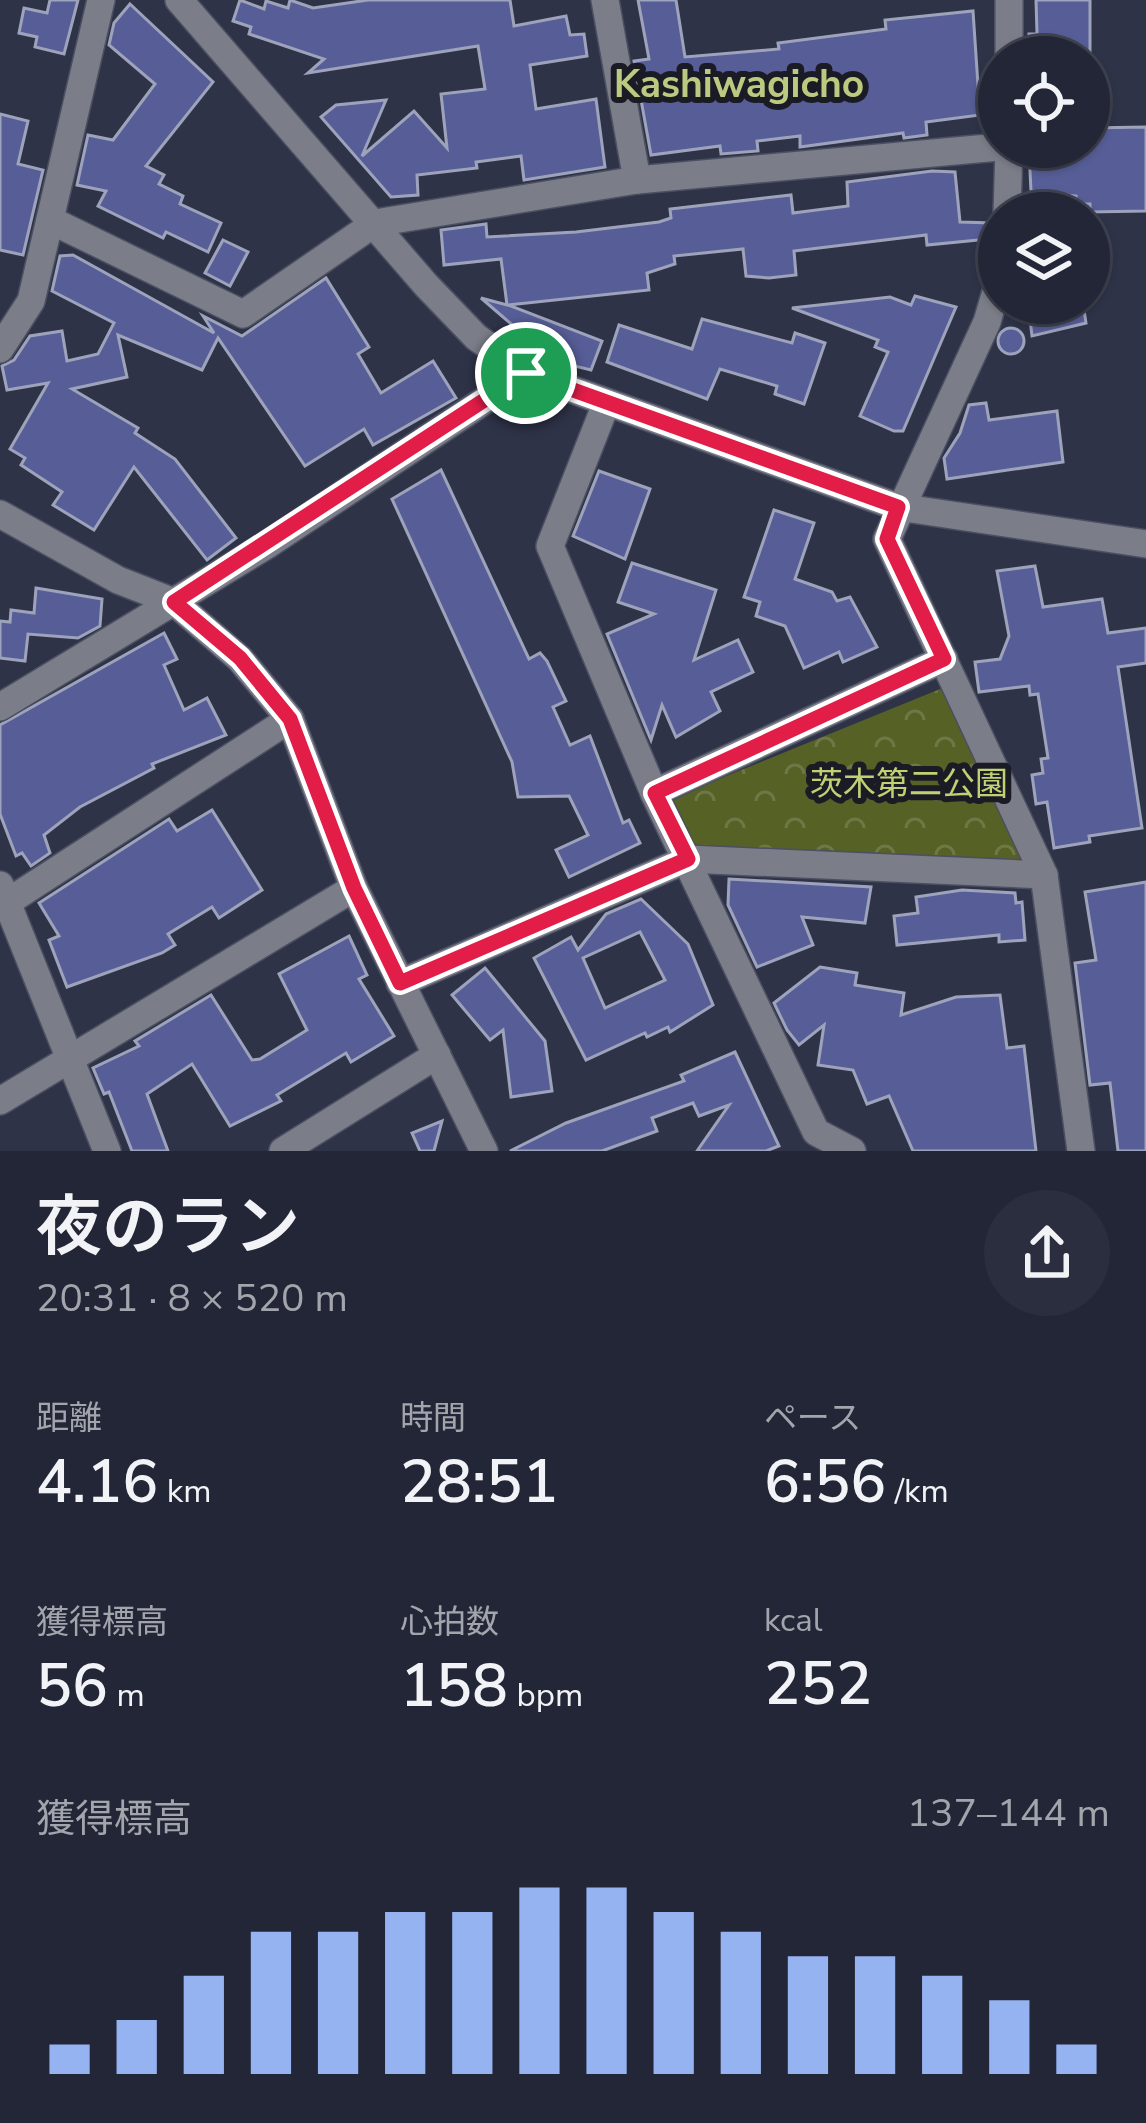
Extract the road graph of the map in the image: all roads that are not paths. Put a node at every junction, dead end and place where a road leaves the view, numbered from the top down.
1 (101, 0) edge
2 (179, 0) edge
3 (605, 0) edge
4 (1009, 0) edge
5 (1009, 36) edge
6 (978, 149) edge
7 (638, 180) junction
8 (50, 220) junction
9 (375, 223) junction
10 (986, 324) edge
11 (0, 349) edge
12 (526, 373) junction
13 (606, 404) junction
14 (898, 507) junction
15 (0, 514) edge
16 (1146, 544) edge
17 (174, 602) junction
18 (944, 659) junction
19 (0, 707) edge
20 (290, 719) junction
21 (655, 793) junction
22 (688, 859) junction
23 (1044, 875) junction
24 (354, 888) junction
25 (2, 898) edge
26 (400, 983) junction
27 (437, 1054) junction
28 (69, 1057) junction
29 (0, 1101) edge
30 (809, 1142) edge
31 (107, 1151) edge
32 (283, 1151) edge
33 (484, 1151) edge
34 (852, 1151) edge
35 (1081, 1151) edge

1 - 8 street
2 - 9 street
3 - 7 street
4 - 5 street
6 - 7 street
7 - 9 street
8 - 9 street
8 - 11 street
9 - 12 street
10 - 14 street
12 - 13 street
12 - 17 street
13 - 14 street
13 - 21 street
14 - 16 street
14 - 18 street
15 - 17 street
17 - 19 street
17 - 20 street
18 - 21 street
18 - 23 street
20 - 24 street
20 - 25 street
21 - 22 street
22 - 23 street
22 - 26 street
22 - 30 street
23 - 35 street
24 - 26 street
24 - 28 street
25 - 28 street
26 - 27 street
27 - 32 street
27 - 33 street
28 - 29 street
28 - 31 street
30 - 34 street

